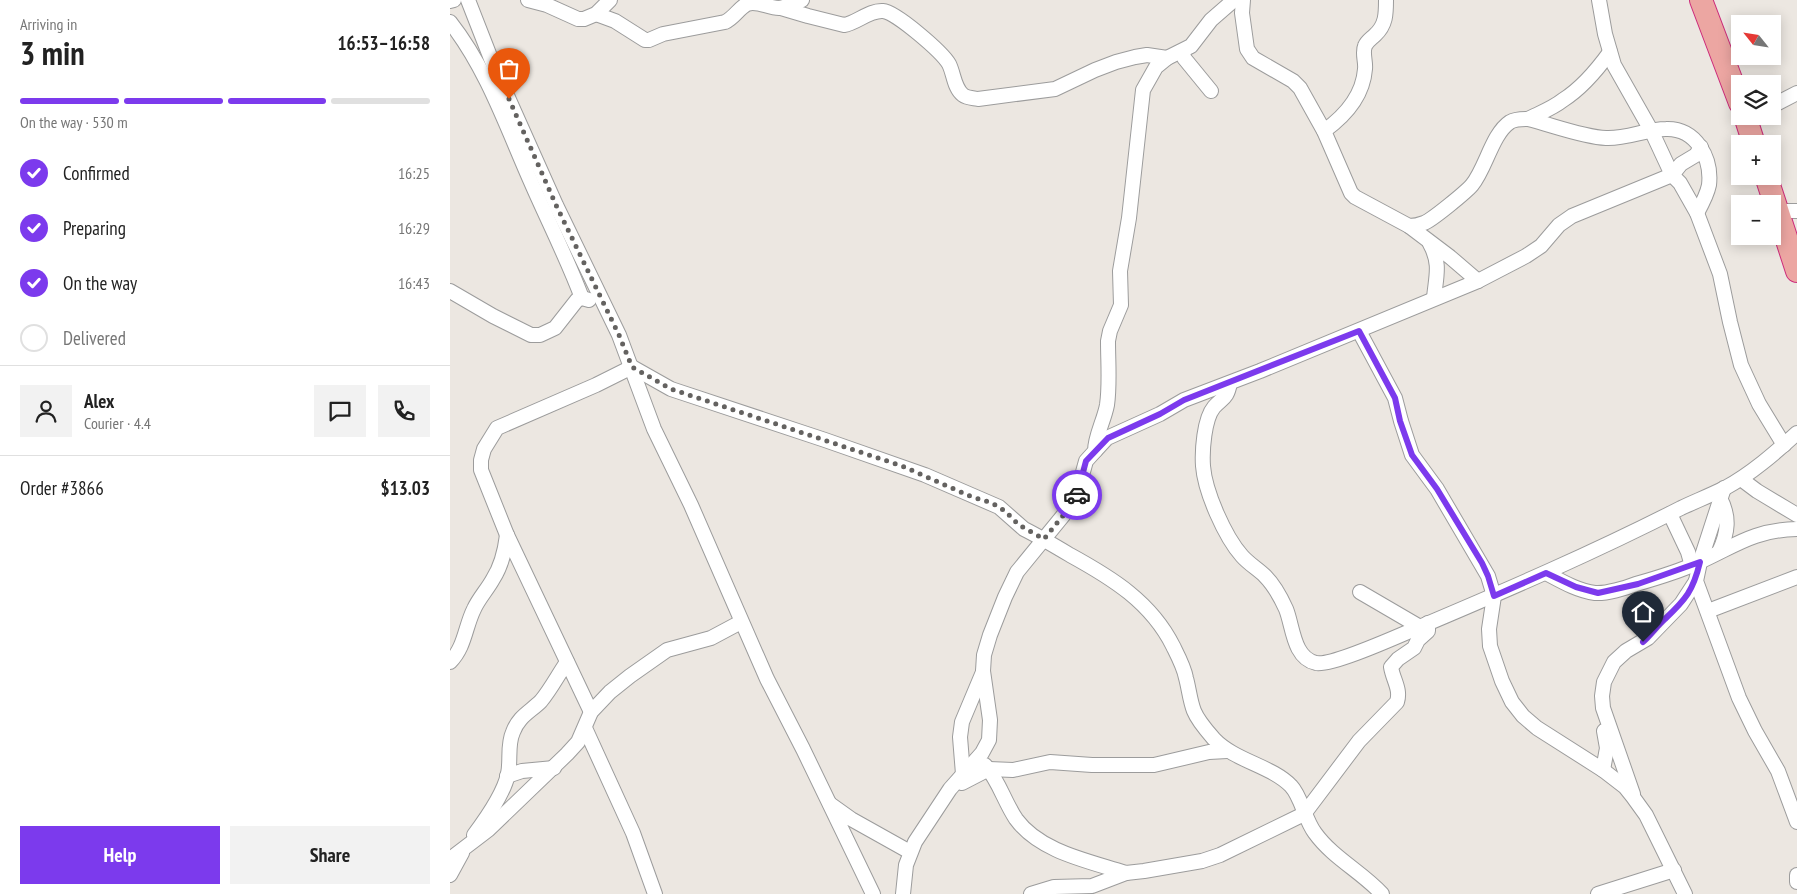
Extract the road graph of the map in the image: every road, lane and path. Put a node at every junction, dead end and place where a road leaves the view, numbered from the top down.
1 (454, 0) edge
2 (468, 0) edge
3 (528, 0) edge
4 (610, 0) edge
5 (802, 0) edge
6 (1234, 0) edge
7 (1243, 0) edge
8 (1386, 0) edge
9 (1599, 0) edge
10 (1701, 0) edge
11 (450, 1) edge
12 (754, 1) edge
13 (782, 8) junction
14 (596, 14) junction
15 (450, 22) edge
16 (1183, 51) junction
17 (1610, 52) junction
18 (1167, 58) junction
19 (1731, 78) edge
20 (1211, 91) dead end
21 (1797, 93) edge
22 (1781, 101) edge
23 (1528, 119) junction
24 (1324, 131) junction
25 (1652, 132) junction
26 (1701, 147) junction
27 (1672, 175) junction
28 (1772, 185) edge
29 (1788, 211) edge
30 (1697, 213) junction
31 (1429, 221) junction
32 (1409, 226) junction
33 (1428, 241) junction
34 (1797, 272) edge
35 (1478, 281) junction
36 (450, 291) edge
37 (582, 298) junction
38 (1434, 298) junction
39 (606, 308) junction
40 (1357, 332) junction
41 (632, 367) junction
42 (1230, 383) junction
43 (1797, 433) edge
44 (1784, 445) junction
45 (1095, 452) junction
46 (1740, 479) junction
47 (1722, 493) junction
48 (1670, 514) junction
49 (1797, 515) edge
50 (1797, 529) edge
51 (507, 535) junction
52 (1044, 539) junction
53 (1719, 552) junction
54 (1696, 564) junction
55 (1546, 573) junction
56 (1797, 577) edge
57 (1696, 581) junction
58 (1360, 592) dead end
59 (1494, 596) junction
60 (1708, 611) junction
61 (741, 622) junction
62 (1424, 625) junction
63 (450, 662) edge
64 (567, 662) junction
65 (983, 671) junction
66 (1603, 708) junction
67 (591, 712) junction
68 (586, 728) junction
69 (1227, 750) junction
70 (978, 758) junction
71 (554, 768) junction
72 (989, 769) junction
73 (1603, 770) junction
74 (963, 774) junction
75 (507, 776) junction
76 (950, 789) junction
77 (1634, 797) junction
78 (830, 804) junction
79 (1304, 814) junction
80 (1797, 822) edge
81 (464, 848) junction
82 (910, 852) junction
83 (450, 859) edge
84 (1674, 870) junction
85 (1126, 873) junction
86 (450, 875) edge
87 (1797, 875) edge
88 (1797, 882) edge
89 (655, 894) edge
90 (873, 894) edge
91 (903, 894) edge
92 (1031, 894) edge
93 (1382, 894) edge
94 (1598, 894) edge
95 (1685, 894) edge

1 - 11 street
2 - 39 street
3 - 14 street
4 - 14 street
5 - 13 street
6 - 16 street
7 - 24 street
8 - 24 street
9 - 17 street
10 - 19 highway
12 - 13 street
12 - 14 street
13 - 18 street
15 - 37 street
16 - 18 street
16 - 20 street
17 - 23 street
17 - 25 street
18 - 45 street
21 - 22 street
23 - 25 street
23 - 31 street
24 - 32 street
25 - 26 street
25 - 27 street
26 - 27 street
26 - 30 street
27 - 30 street
27 - 35 street
28 - 29 highway
29 - 34 highway
30 - 44 street
31 - 32 street
31 - 33 street
32 - 33 street
33 - 35 street
33 - 38 street
35 - 38 street
36 - 37 street
37 - 39 street
38 - 40 street
39 - 41 street
40 - 42 street
40 - 59 street
41 - 51 street
41 - 52 street
41 - 61 street
42 - 45 street
42 - 62 street
43 - 44 street
44 - 46 street
45 - 52 street
46 - 47 street
46 - 49 street
47 - 48 street
47 - 53 street
47 - 54 street
48 - 54 street
48 - 55 street
50 - 53 street
51 - 63 street
51 - 64 street
52 - 65 street
52 - 69 street
53 - 54 street
54 - 55 street
54 - 57 street
55 - 59 street
56 - 60 street
57 - 60 street
57 - 66 street
58 - 62 street
59 - 62 street
59 - 73 street
60 - 80 street
61 - 67 street
61 - 78 street
62 - 79 street
64 - 67 street
64 - 75 street
65 - 70 street
65 - 74 street
66 - 73 street
66 - 77 street
67 - 68 street
68 - 71 street
68 - 89 street
69 - 72 street
69 - 79 street
70 - 72 street
70 - 74 street
71 - 75 street
71 - 81 street
72 - 76 street
72 - 85 street
73 - 77 street
74 - 76 street
75 - 81 street
76 - 82 street
77 - 84 street
78 - 82 street
78 - 90 street
79 - 85 street
79 - 93 street
81 - 83 street
81 - 86 street
82 - 91 street
84 - 94 street
84 - 95 street
85 - 92 street
87 - 88 street

